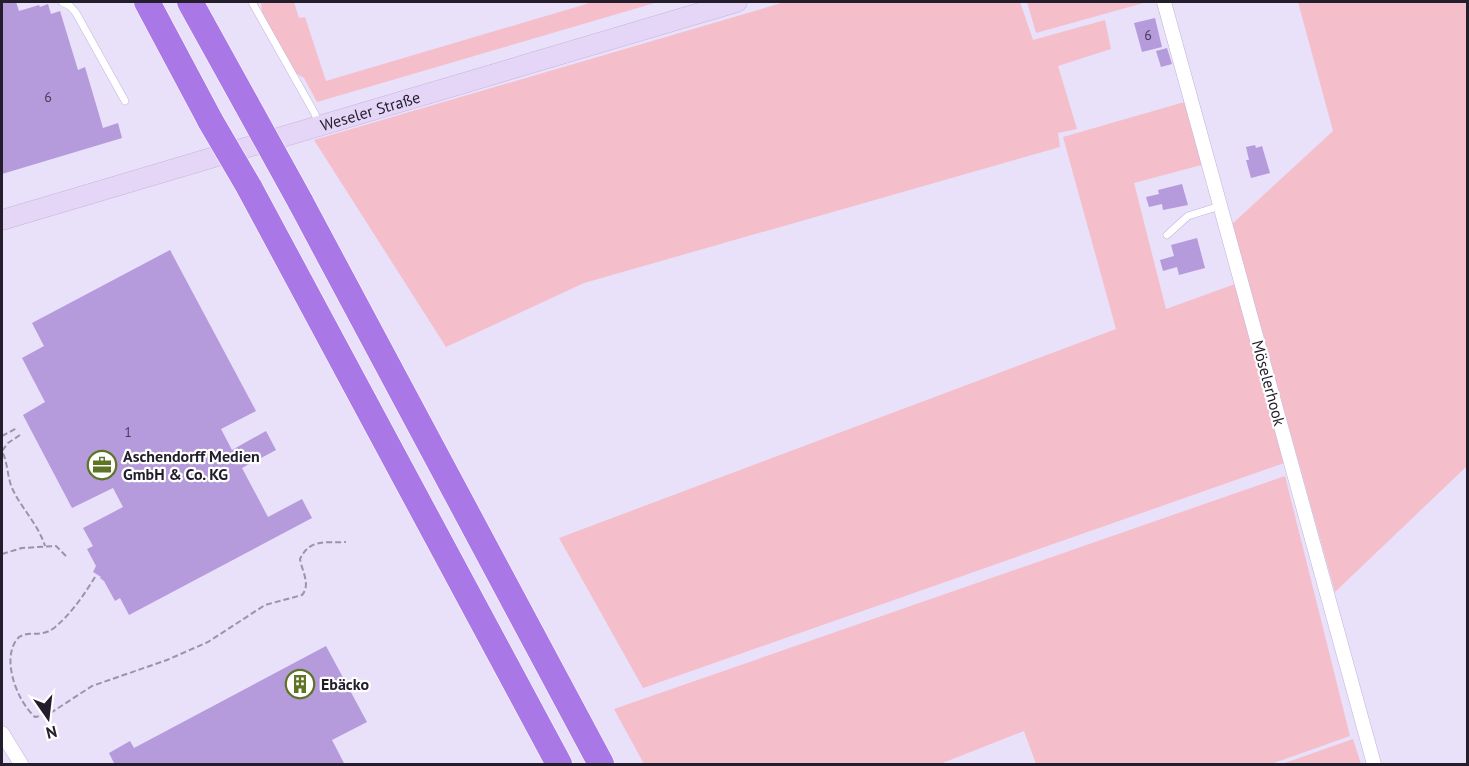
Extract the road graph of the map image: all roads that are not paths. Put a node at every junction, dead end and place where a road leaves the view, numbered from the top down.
1 (62, 2) edge
2 (147, 2) edge
3 (190, 2) edge
4 (252, 2) edge
5 (737, 2) edge
6 (1164, 2) edge
7 (125, 101) dead end
8 (319, 126) junction
9 (1220, 206) junction
10 (2, 220) edge
11 (1167, 235) dead end
12 (2, 733) edge
13 (21, 765) edge
14 (559, 765) edge
15 (601, 765) edge
16 (1374, 765) edge

1 - 7 lane
2 - 14 highway, bridge
3 - 15 highway, bridge
4 - 8 lane
5 - 8 main road, Weseler Straße
6 - 9 street, Möselerhook
8 - 10 main road, Weseler Straße
9 - 11 lane
9 - 16 street, Möselerhook
12 - 13 street

